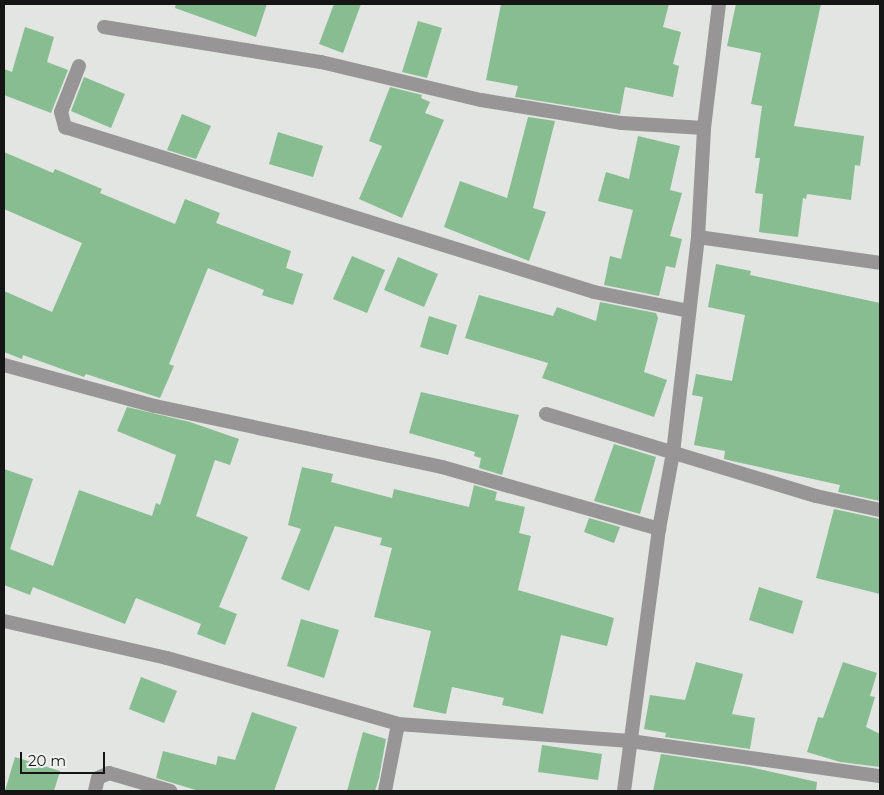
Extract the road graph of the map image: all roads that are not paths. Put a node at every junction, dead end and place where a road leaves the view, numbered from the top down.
1 (719, 4) edge
2 (104, 27) dead end
3 (78, 66) dead end
4 (704, 128) junction
5 (698, 237) junction
6 (880, 263) edge
7 (689, 312) junction
8 (4, 365) edge
9 (546, 414) dead end
10 (673, 454) junction
11 (880, 510) edge
12 (659, 529) junction
13 (4, 621) edge
14 (398, 724) junction
15 (630, 740) junction
16 (880, 776) edge
17 (95, 791) edge
18 (170, 791) edge
19 (385, 791) edge
20 (624, 791) edge

1 - 4 street
2 - 4 street
3 - 7 street
4 - 5 street
5 - 6 street
5 - 7 street
7 - 10 street
8 - 12 street
9 - 10 street
10 - 11 street
10 - 12 street
12 - 15 street
13 - 14 street
14 - 15 street
14 - 19 street
15 - 16 street
15 - 20 street
17 - 18 street

